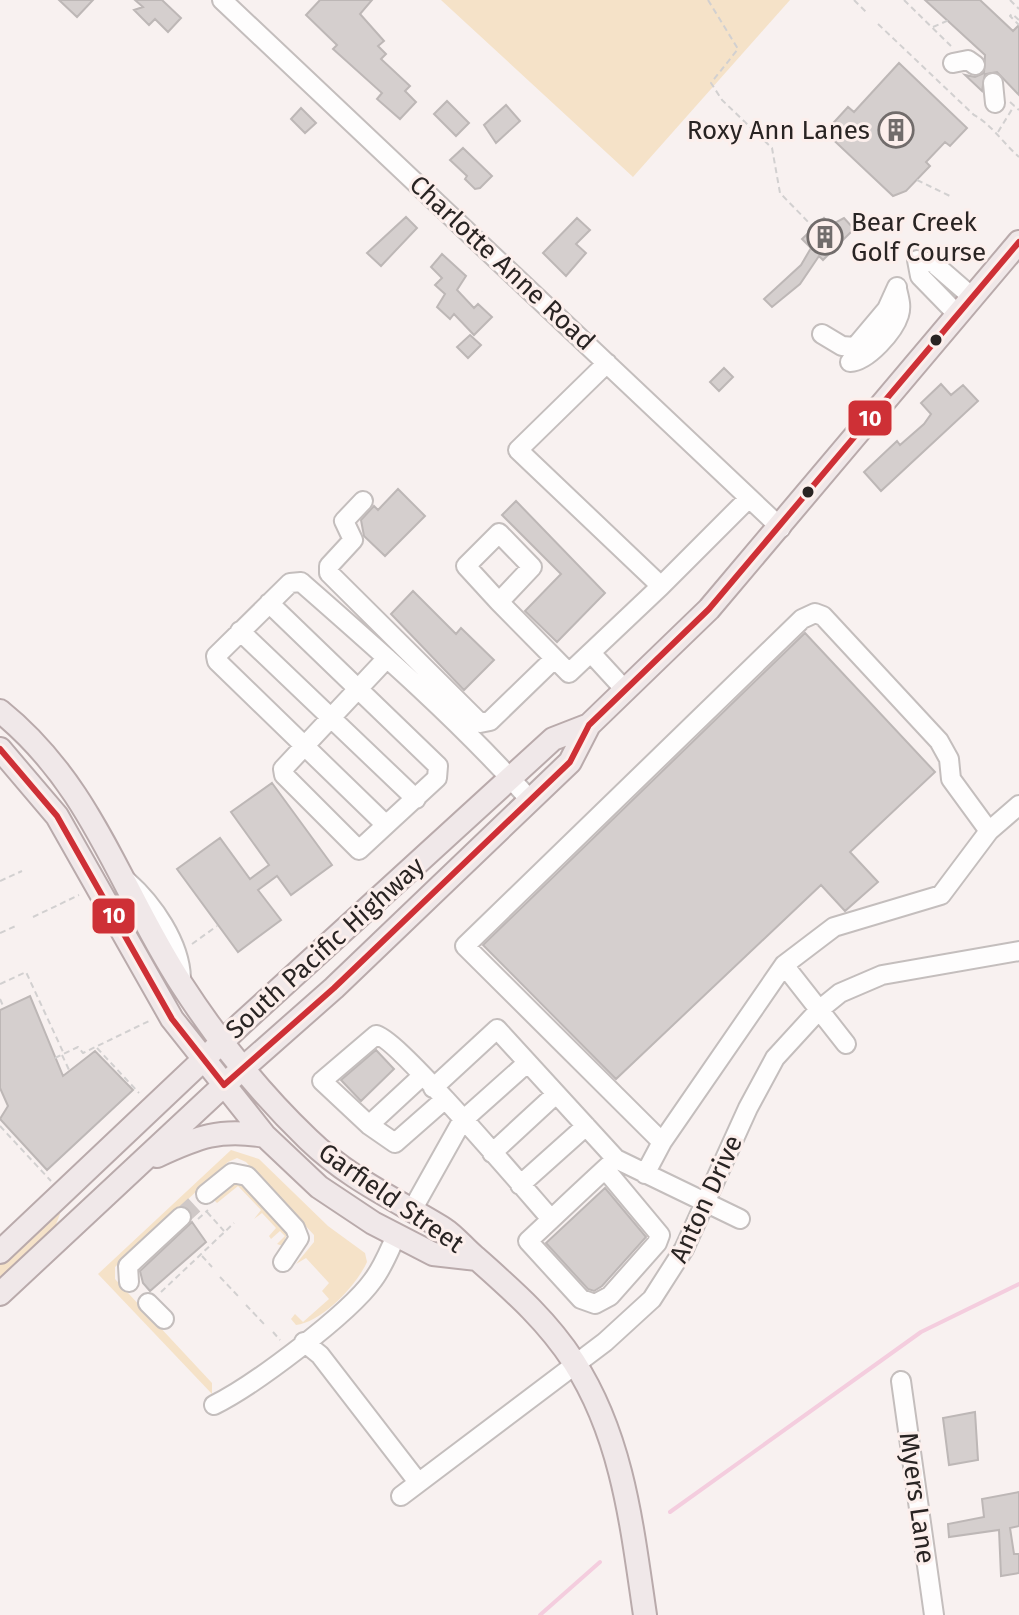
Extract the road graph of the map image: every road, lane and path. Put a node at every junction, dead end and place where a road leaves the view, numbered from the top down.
1 (222, 0) edge
2 (708, 0) edge
3 (854, 0) edge
4 (904, 0) edge
5 (1010, 0) edge
6 (1019, 9) edge
7 (866, 12) dead end
8 (949, 20) dead end
9 (878, 24) dead end
10 (932, 28) junction
11 (954, 56) joint
12 (975, 65) dead end
13 (993, 83) dead end
14 (965, 94) dead end
15 (960, 99) junction
16 (995, 103) dead end
17 (1014, 106) dead end
18 (998, 132) dead end
19 (1019, 157) edge
20 (917, 180) dead end
21 (952, 197) dead end
22 (814, 228) dead end
23 (1019, 242) edge
24 (822, 334) dead end
25 (850, 362) dead end
26 (607, 363) junction
27 (749, 498) junction
28 (363, 501) dead end
29 (781, 528) junction
30 (661, 586) junction
31 (499, 602) dead end
32 (269, 603) junction
33 (240, 631) junction
34 (592, 654) junction
35 (387, 658) junction
36 (554, 659) junction
37 (358, 689) junction
38 (626, 691) junction
39 (0, 711) edge
40 (331, 718) junction
41 (589, 725) junction
42 (304, 746) junction
43 (0, 749) edge
44 (510, 778) junction
45 (416, 799) junction
46 (530, 800) junction
47 (1019, 805) edge
48 (386, 825) junction
49 (989, 831) junction
50 (22, 871) dead end
51 (0, 881) edge
52 (81, 895) dead end
53 (33, 917) dead end
54 (18, 925) dead end
55 (217, 926) dead end
56 (0, 933) edge
57 (1019, 951) edge
58 (182, 952) dead end
59 (784, 965) junction
60 (0, 984) edge
61 (0, 999) edge
62 (4, 1008) dead end
63 (819, 1010) junction
64 (149, 1021) dead end
65 (224, 1040) junction
66 (846, 1044) dead end
67 (96, 1047) junction
68 (63, 1054) junction
69 (55, 1058) dead end
70 (204, 1061) junction
71 (527, 1063) junction
72 (245, 1067) junction
73 (70, 1072) dead end
74 (224, 1085) junction
75 (433, 1088) junction
76 (556, 1094) junction
77 (143, 1096) dead end
78 (462, 1121) junction
79 (369, 1125) junction
80 (0, 1126) edge
81 (586, 1126) junction
82 (265, 1136) junction
83 (662, 1142) junction
84 (492, 1153) junction
85 (610, 1164) junction
86 (137, 1165) junction
87 (645, 1174) junction
88 (52, 1182) dead end
89 (520, 1185) junction
90 (705, 1202) junction
91 (209, 1203) junction
92 (411, 1212) junction
93 (551, 1219) junction
94 (740, 1219) dead end
95 (188, 1220) joint
96 (234, 1223) dead end
97 (225, 1232) junction
98 (396, 1236) junction
99 (5, 1244) edge
100 (201, 1255) junction
101 (477, 1259) junction
102 (283, 1262) dead end
103 (212, 1267) dead end
104 (220, 1277) dead end
105 (129, 1282) dead end
106 (0, 1294) edge
107 (238, 1296) dead end
108 (153, 1299) joint
109 (246, 1305) dead end
110 (164, 1319) dead end
111 (264, 1324) dead end
112 (273, 1332) dead end
113 (304, 1342) junction
114 (283, 1344) dead end
115 (574, 1362) junction
116 (901, 1381) dead end
117 (214, 1405) dead end
118 (418, 1482) junction
119 (401, 1496) dead end
120 (645, 1615) edge
121 (934, 1615) edge

1 - 26 street, Charlotte Anne Road
2 - 22 path
3 - 7 path
4 - 10 path
5 - 6 path
8 - 10 path
9 - 15 path
10 - 11 path
11 - 12 street
13 - 16 street
14 - 15 path
15 - 19 path
17 - 18 path
20 - 21 path
23 - 29 main road, South Pacific Highway
24 - 25 street
26 - 27 street, Charlotte Anne Road
26 - 30 street
27 - 29 street, Charlotte Anne Road
27 - 30 street
28 - 36 street
29 - 38 main road, South Pacific Highway
30 - 34 street
31 - 36 street
32 - 33 street
32 - 35 street
32 - 37 street
33 - 40 street
33 - 42 street
34 - 36 street
34 - 38 street
35 - 37 street
35 - 44 street
37 - 40 street
37 - 45 street
38 - 41 main road, South Pacific Highway
39 - 65 main road, Garfield Street
40 - 42 street
40 - 45 street
41 - 44 main road, South Pacific Highway
41 - 46 main road, South Pacific Highway
42 - 48 street
42 - 48 street
43 - 70 main road, Garfield Street
44 - 46 street
44 - 65 main road, South Pacific Highway
45 - 48 street
46 - 72 main road, South Pacific Highway
47 - 49 street
49 - 59 street
49 - 83 street
50 - 51 path
52 - 53 path
54 - 56 path
55 - 58 path
57 - 63 street, Anton Drive
59 - 63 street
59 - 83 street
60 - 68 path
61 - 62 path
63 - 66 street
63 - 90 street, Anton Drive
64 - 67 path
65 - 70 main road, South Pacific Highway
65 - 72 main road, Garfield Street
67 - 68 path
67 - 77 path
68 - 69 path
68 - 73 path
70 - 74 main road, Garfield Street
70 - 99 main road, South Pacific Highway
71 - 75 street
71 - 76 street
71 - 78 street
72 - 74 main road, South Pacific Highway
72 - 92 main road, Garfield Street
74 - 82 main road, Garfield Street
74 - 86 main road, South Pacific Highway
75 - 78 street
75 - 79 street
75 - 79 street
75 - 79 street
76 - 81 street
76 - 84 street
78 - 84 street
78 - 92 street
80 - 88 path
81 - 85 street
81 - 89 street
82 - 86 main road
82 - 98 main road, Garfield Street
83 - 87 street
84 - 89 street
85 - 87 street
85 - 93 street
85 - 93 street
86 - 106 main road, South Pacific Highway
87 - 90 street
89 - 93 street
90 - 94 street
90 - 115 street, Anton Drive
91 - 95 path
91 - 97 path
91 - 102 street
92 - 101 main road, Garfield Street
95 - 105 street
96 - 97 path
97 - 100 path
98 - 101 main road, Garfield Street
98 - 113 street
100 - 103 path
100 - 108 path
101 - 115 main road, Garfield Street
104 - 107 path
108 - 110 street
109 - 111 path
112 - 114 path
113 - 117 street
113 - 118 street
115 - 118 street, Anton Drive
115 - 120 main road, Garfield Street
116 - 121 street, Myers Lane
118 - 119 street, Anton Drive

